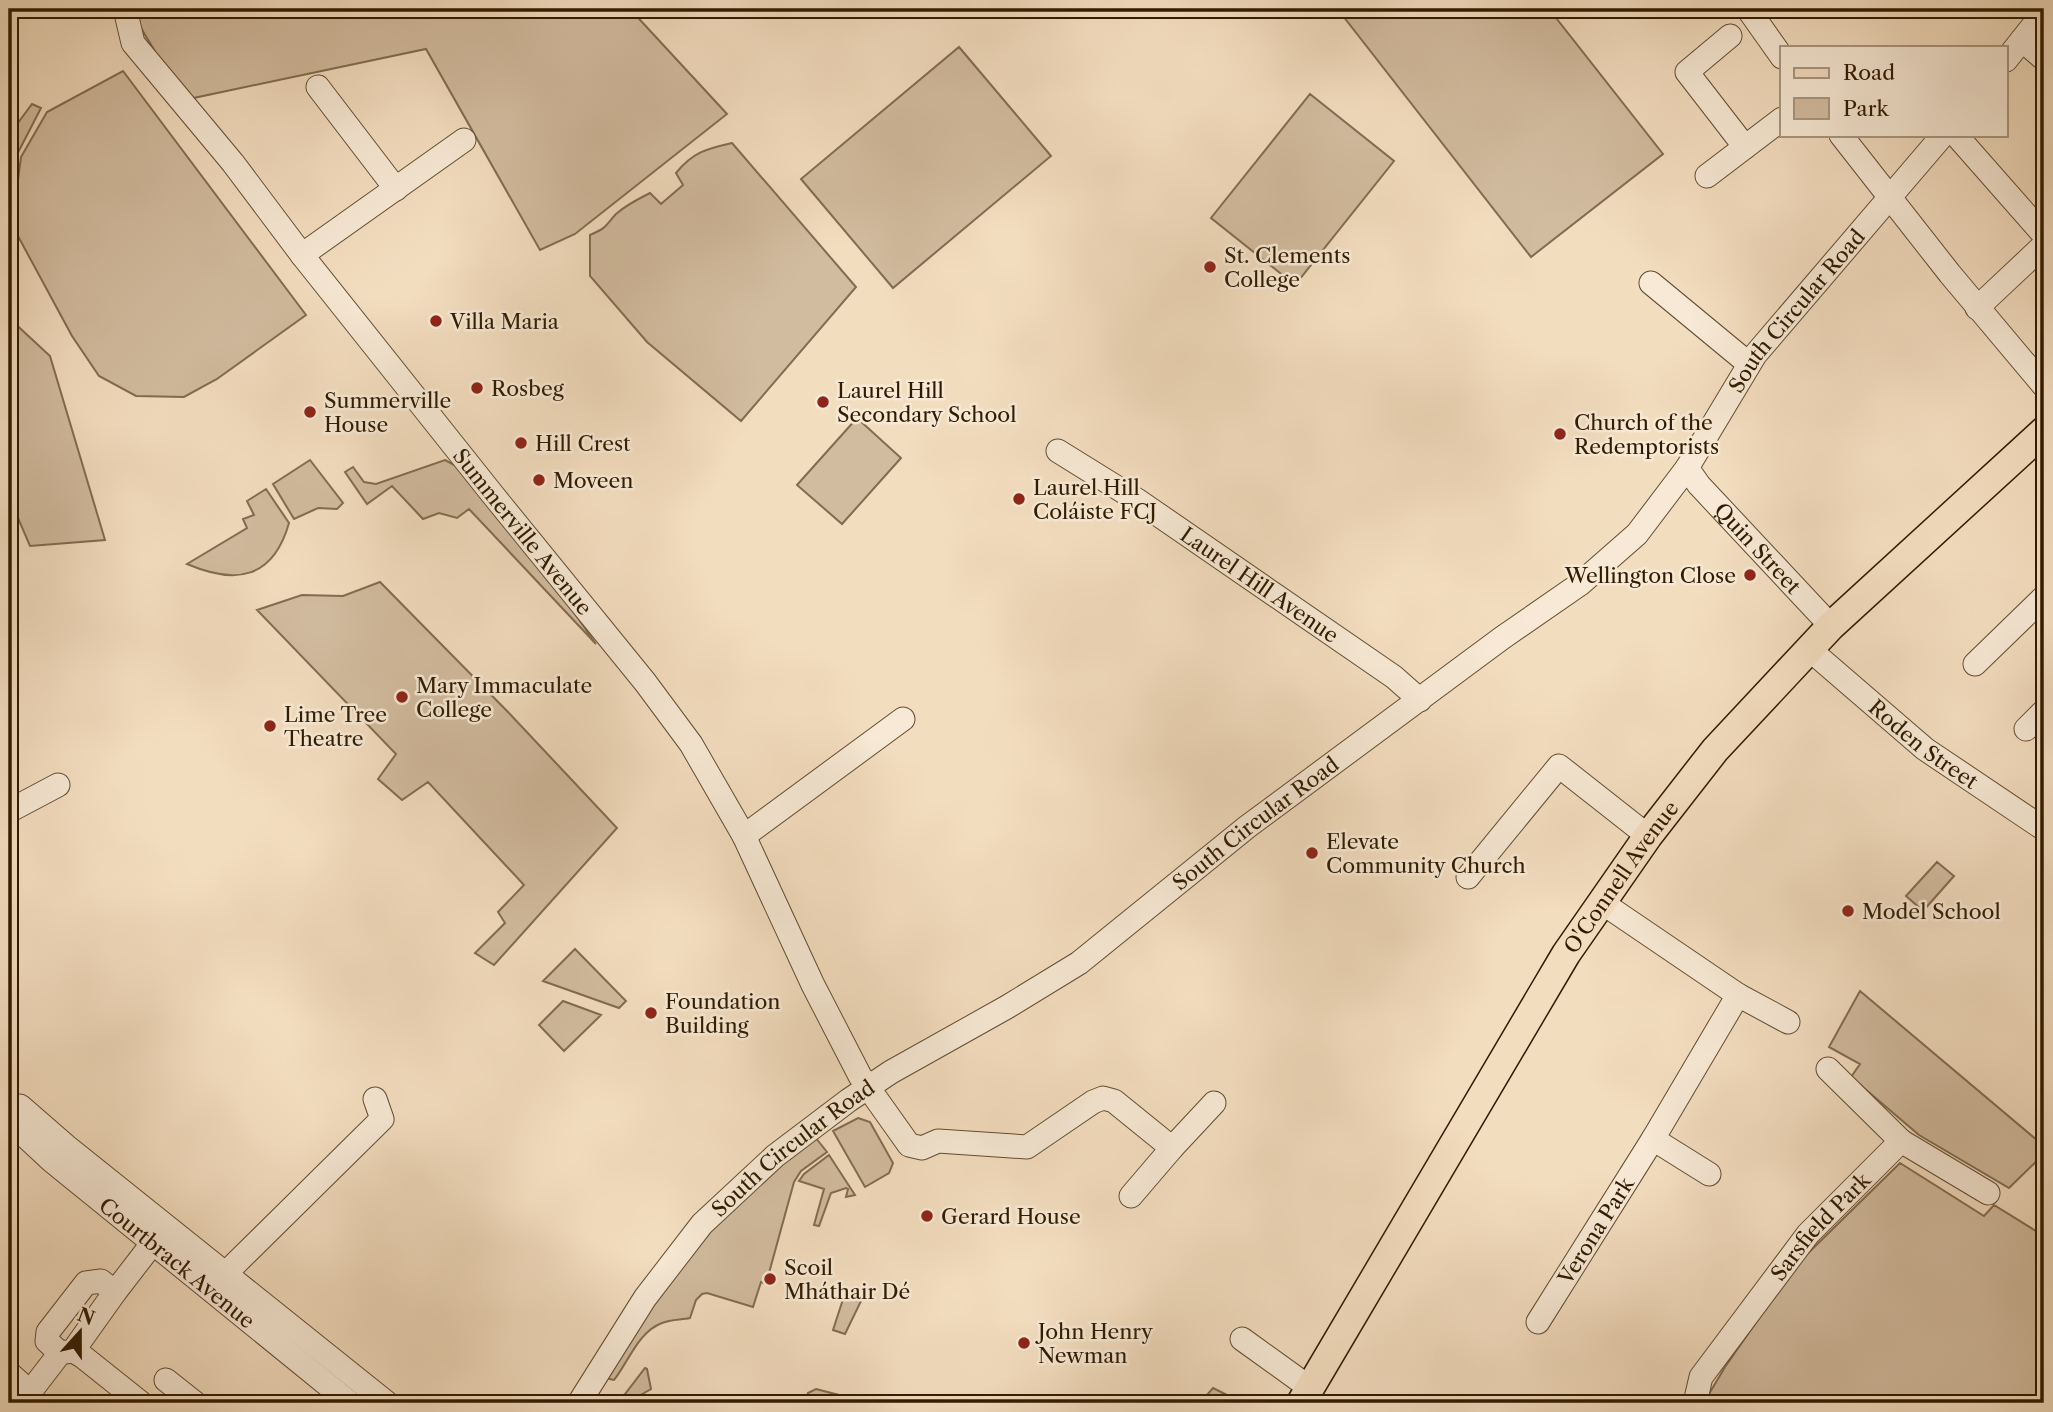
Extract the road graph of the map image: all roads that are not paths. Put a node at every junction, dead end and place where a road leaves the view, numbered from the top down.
1 (125, 9) edge
2 (1748, 9) edge
3 (2044, 12) edge
4 (1730, 36) dead end
5 (2022, 40) junction
6 (1780, 54) edge
7 (2008, 58) edge
8 (2044, 59) edge
9 (318, 88) dead end
10 (1780, 121) edge
11 (1842, 136) edge
12 (1942, 136) edge
13 (1957, 136) edge
14 (464, 140) dead end
15 (1745, 147) junction
16 (1707, 176) dead end
17 (396, 189) junction
18 (1890, 197) junction
19 (2044, 235) edge
20 (2044, 245) edge
21 (302, 255) junction
22 (1651, 283) dead end
23 (1978, 308) junction
24 (1749, 364) junction
25 (2044, 386) edge
26 (2044, 430) edge
27 (1058, 451) dead end
28 (1688, 468) junction
29 (2044, 597) edge
30 (1831, 626) junction
31 (1809, 649) junction
32 (1975, 664) dead end
33 (1420, 700) junction
34 (2044, 711) edge
35 (903, 719) dead end
36 (2026, 729) dead end
37 (58, 785) dead end
38 (9, 811) edge
39 (2044, 830) edge
40 (744, 836) junction
41 (1648, 836) junction
42 (1468, 877) dead end
43 (1601, 902) junction
44 (1738, 995) junction
45 (1788, 1022) dead end
46 (1828, 1069) dead end
47 (868, 1089) junction
48 (375, 1099) dead end
49 (1214, 1103) dead end
50 (15, 1114) edge
51 (1653, 1139) junction
52 (1901, 1141) junction
53 (1171, 1148) junction
54 (59, 1154) junction
55 (1709, 1174) dead end
56 (1988, 1193) dead end
57 (1130, 1196) dead end
58 (152, 1244) junction
59 (225, 1274) junction
60 (115, 1292) junction
61 (1538, 1322) dead end
62 (1242, 1339) dead end
63 (67, 1352) junction
64 (9, 1376) edge
65 (166, 1380) dead end
66 (1305, 1396) edge
67 (28, 1398) edge
68 (141, 1403) edge
69 (195, 1403) edge
70 (350, 1403) edge
71 (387, 1403) edge
72 (579, 1403) edge
73 (1695, 1403) edge

1 - 21 street, Summerville Avenue
2 - 6 street
3 - 5 street
4 - 15 street
5 - 7 street
5 - 8 street
9 - 17 street
10 - 15 street
11 - 18 street
12 - 18 street, South Circular Road
13 - 19 street
14 - 17 street
15 - 16 street
17 - 21 street
18 - 23 street
18 - 24 street, South Circular Road
20 - 23 street
21 - 40 street, Summerville Avenue
22 - 24 street
23 - 25 street
24 - 28 street, South Circular Road
26 - 30 main road, O'Connell Avenue
27 - 33 street, Laurel Hill Avenue
28 - 30 street, Quin Street
28 - 33 street, South Circular Road
29 - 32 street
30 - 31 main road, O'Connell Avenue
31 - 39 street, Roden Street
31 - 41 main road, O'Connell Avenue
33 - 47 street, South Circular Road
34 - 36 street
35 - 40 street
37 - 38 street
40 - 47 street, Summerville Avenue
41 - 42 street
41 - 43 main road, O'Connell Avenue
43 - 44 street
43 - 66 main road, O'Connell Avenue
44 - 45 street
44 - 51 street, Verona Park
46 - 52 street
47 - 53 street, Summerville Avenue
47 - 72 street, South Circular Road
48 - 59 street
49 - 53 street
50 - 54 street, Courtbrack Avenue
51 - 55 street
51 - 61 street, Verona Park
52 - 56 street
52 - 73 street, Sarsfield Park
53 - 57 street
54 - 58 street, Courtbrack Avenue
54 - 59 street
58 - 60 street
58 - 70 street, Courtbrack Avenue
59 - 71 street
60 - 63 street
60 - 63 street
62 - 66 street
63 - 67 street
63 - 68 street
64 - 67 street
65 - 69 street

